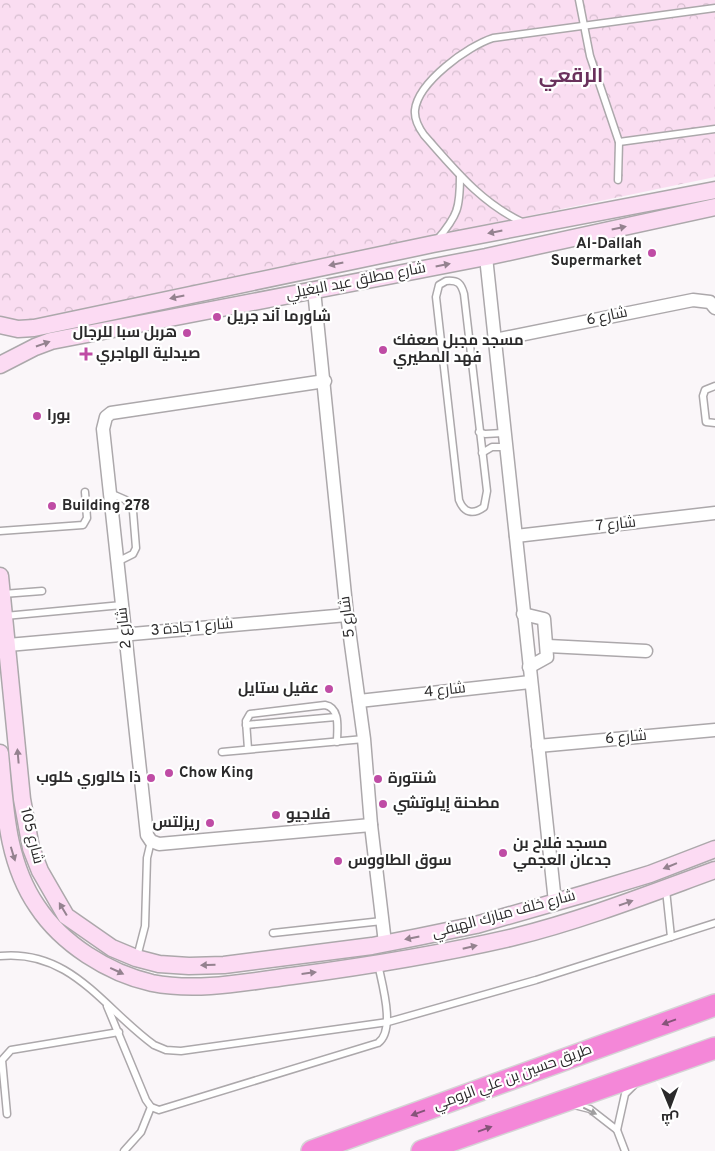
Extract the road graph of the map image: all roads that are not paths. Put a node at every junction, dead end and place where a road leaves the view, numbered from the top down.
1 (579, 0) edge
2 (715, 8) edge
3 (583, 26) junction
4 (715, 129) edge
5 (619, 142) junction
6 (460, 176) junction
7 (618, 180) dead end
8 (715, 190) edge
9 (715, 207) edge
10 (529, 226) junction
11 (432, 244) junction
12 (486, 257) junction
13 (314, 290) junction
14 (715, 308) edge
15 (0, 325) edge
16 (495, 340) junction
17 (0, 365) edge
18 (325, 381) junction
19 (715, 386) edge
20 (715, 423) edge
21 (479, 432) junction
22 (503, 433) junction
23 (505, 447) junction
24 (482, 453) junction
25 (85, 492) dead end
26 (110, 493) junction
27 (715, 513) edge
28 (0, 531) edge
29 (516, 536) junction
30 (118, 562) junction
31 (0, 576) edge
32 (42, 591) dead end
33 (2, 594) junction
34 (122, 606) junction
35 (523, 614) junction
36 (347, 615) junction
37 (5, 616) junction
38 (125, 634) junction
39 (8, 645) junction
40 (548, 646) junction
41 (646, 651) dead end
42 (529, 667) junction
43 (530, 682) junction
44 (359, 701) junction
45 (336, 717) junction
46 (246, 726) junction
47 (715, 730) edge
48 (364, 739) junction
49 (338, 742) junction
50 (538, 746) junction
51 (248, 749) junction
52 (222, 752) dead end
53 (0, 753) edge
54 (22, 799) junction
55 (5, 801) junction
56 (371, 825) junction
57 (151, 841) junction
58 (708, 851) edge
59 (713, 871) edge
60 (666, 888) junction
61 (555, 902) junction
62 (382, 921) junction
63 (715, 923) edge
64 (274, 933) dead end
65 (671, 937) junction
66 (385, 943) junction
67 (0, 956) edge
68 (136, 958) junction
69 (257, 959) junction
70 (378, 964) junction
71 (261, 980) junction
72 (106, 1003) junction
73 (715, 1005) edge
74 (388, 1022) junction
75 (119, 1032) junction
76 (715, 1048) edge
77 (646, 1072) junction
78 (558, 1102) junction
79 (151, 1107) junction
80 (7, 1114) dead end
81 (618, 1130) junction
82 (124, 1151) edge
83 (312, 1151) edge
84 (422, 1151) edge
85 (625, 1151) edge

1 - 3 lane
2 - 3 lane
3 - 5 lane
3 - 6 lane
4 - 5 lane
5 - 7 lane
6 - 10 lane
6 - 11 lane
8 - 10 street, شارع مطلق عيد البغيلي
12 -> 9 street, شارع مطلق عيد البغيلي
10 -> 11 street, شارع مطلق عيد البغيلي
11 -> 15 street, شارع مطلق عيد البغيلي
13 -> 12 street, شارع مطلق عيد البغيلي
12 - 16 street
17 -> 13 street, شارع مطلق عيد البغيلي
13 - 18 street, شارع 5
14 - 16 street, شارع 6
16 - 22 street
18 - 26 street, شارع 2
18 - 36 street, شارع 5
19 - 20 lane
21 - 22 lane
21 - 24 lane
21 - 24 lane
22 - 23 street
23 - 24 lane
23 - 29 street
25 - 28 lane
26 - 30 street, شارع 2
26 - 30 lane
27 - 29 street, شارع 7
29 - 35 street
30 - 34 street, شارع 2
31 - 33 street, شارع 105
32 - 33 lane
33 - 37 street, شارع 105
34 - 37 lane
34 - 38 street, شارع 2
35 - 40 street
35 - 42 street
36 - 38 street, شارع 1 جادة 3
36 - 44 street, شارع 5
37 - 39 street, شارع 105
38 - 39 street, شارع 1 جادة 3
38 - 57 street, شارع 2
54 -> 39 street, شارع 105
40 - 41 street
40 - 42 street
42 - 43 street
43 - 44 street, شارع 4
43 - 50 street
44 - 48 street, شارع 5
45 - 46 lane
45 - 46 lane
45 - 49 lane
46 - 51 lane
47 - 50 street, شارع 6
48 - 49 lane
48 - 56 street, شارع 5
49 - 51 lane
50 - 61 street
51 - 52 lane
53 - 55 street, شارع 105
54 - 55 street
68 -> 54 street, شارع 105
55 -> 71 street, شارع 105
56 - 57 street
56 - 62 street, شارع 5
57 - 68 lane
58 - 59 street
58 -> 61 street, شارع خلف مبارك الهيفي
59 - 60 street, شارع خلف مبارك الهيفي
60 - 65 lane
70 -> 60 street, شارع خلف مبارك الهيفي
61 -> 66 street, شارع خلف مبارك الهيفي
62 - 64 lane
62 - 66 street, شارع 5
63 - 65 lane
65 - 74 lane
66 - 69 street, شارع خلف مبارك الهيفي
67 - 72 lane
69 -> 68 street, شارع 105
69 - 71 street
71 -> 70 street, شارع خلف مبارك الهيفي
70 - 74 lane
72 - 74 lane
72 - 75 lane
73 -> 83 highway, طريق حسين بن علي الرومي
74 - 79 lane
75 - 79 lane
75 - 80 lane
76 - 77 highway
77 - 78 highway
77 - 81 lane
78 -> 81 lane
84 -> 78 highway
79 - 82 lane
81 - 85 lane

